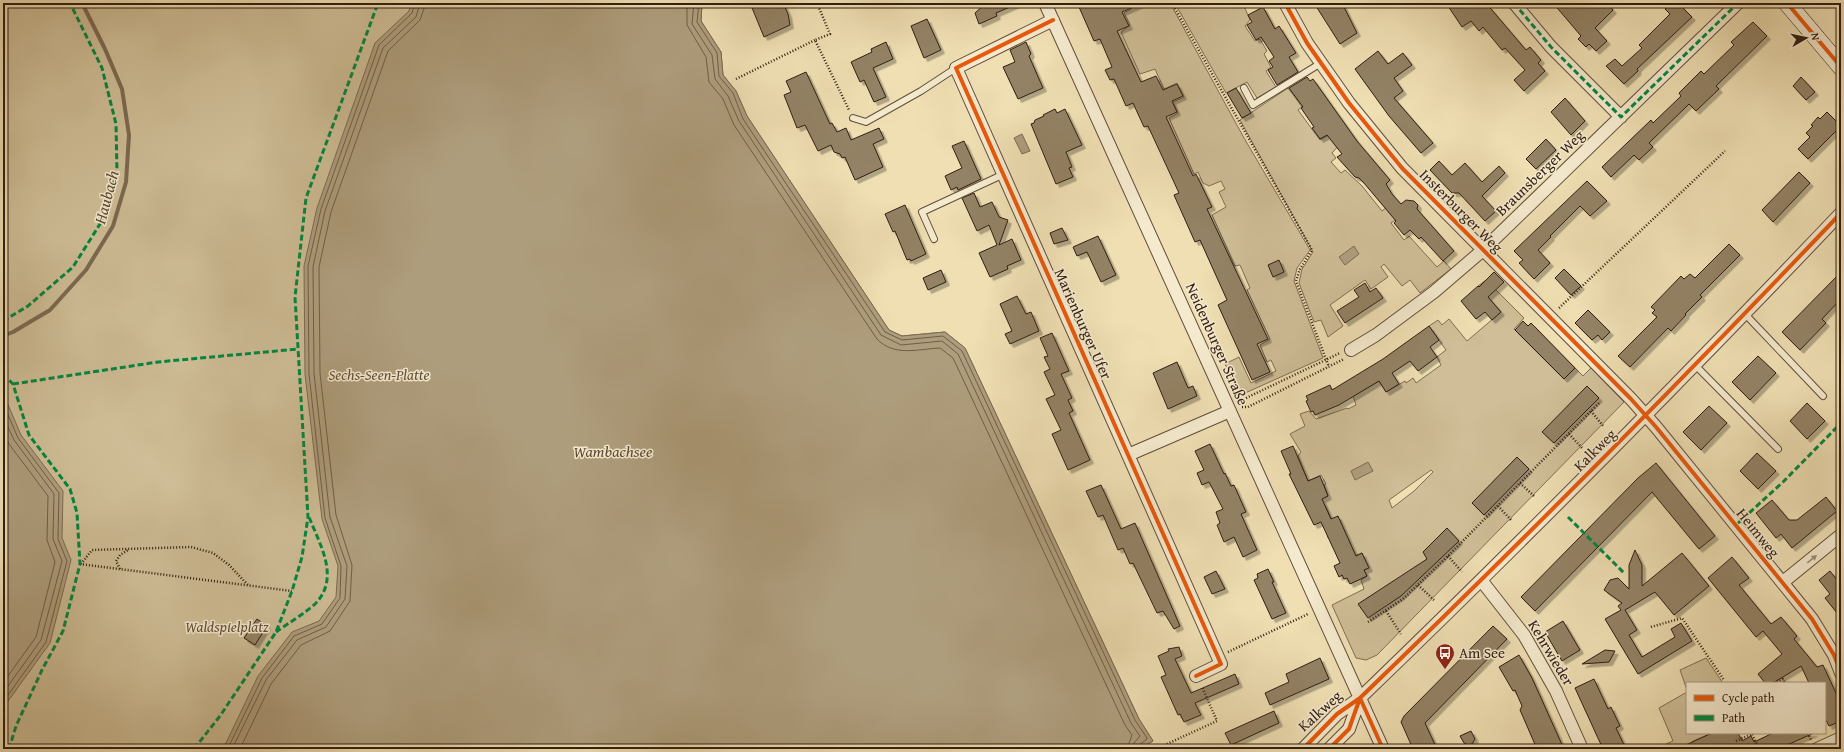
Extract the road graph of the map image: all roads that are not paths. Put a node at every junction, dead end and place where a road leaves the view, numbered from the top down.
1 (1045, 3) edge
2 (1285, 3) edge
3 (1514, 3) edge
4 (1738, 3) edge
5 (1787, 3) edge
6 (1052, 20) junction
7 (1321, 63) junction
8 (1841, 67) edge
9 (956, 68) junction
10 (1244, 88) dead end
11 (1621, 117) junction
12 (853, 118) road end
13 (1002, 175) junction
14 (1841, 213) edge
15 (934, 239) dead end
16 (1483, 250) junction
17 (1745, 314) junction
18 (1351, 350) road end
19 (1695, 365) junction
20 (1823, 396) dead end
21 (1230, 411) junction
22 (1645, 416) junction
23 (1778, 449) dead end
24 (1128, 455) junction
25 (1841, 536) edge
26 (1481, 580) junction
27 (1783, 582) junction
28 (1841, 673) edge
29 (1196, 676) road end
30 (1360, 698) junction
31 (1841, 738) edge
32 (1303, 749) edge
33 (1329, 749) edge
34 (1383, 749) edge
35 (1582, 749) edge
36 (1817, 749) edge

1 - 6 street, Neidenburger Straße
2 - 7 street, Insterburger Weg
3 - 11 street
4 - 11 street, Braunsberger Weg
5 - 8 main road
6 - 9 street
6 - 21 street, Neidenburger Straße
7 - 10 lane
7 - 16 street, Insterburger Weg
9 - 12 lane
9 - 13 street, Marienburger Ufer
11 - 16 street, Braunsberger Weg
13 - 15 lane
13 - 24 street, Marienburger Ufer
14 - 17 street, Kalkweg
16 - 18 street, Braunsberger Weg
16 - 22 street, Insterburger Weg
17 - 19 street, Kalkweg
17 - 20 lane
19 - 22 street, Kalkweg
19 - 23 lane
21 - 24 street
21 - 30 street, Neidenburger Straße
22 - 26 street, Kalkweg
22 - 27 street, Heimweg
24 - 29 street, Marienburger Ufer
27 -> 25 street
26 - 30 street, Kalkweg
26 - 35 street, Kehrwieder
27 - 28 street, Heimweg
30 - 32 street, Kalkweg
30 - 33 street, Kalkweg
30 - 34 street
31 - 36 street

